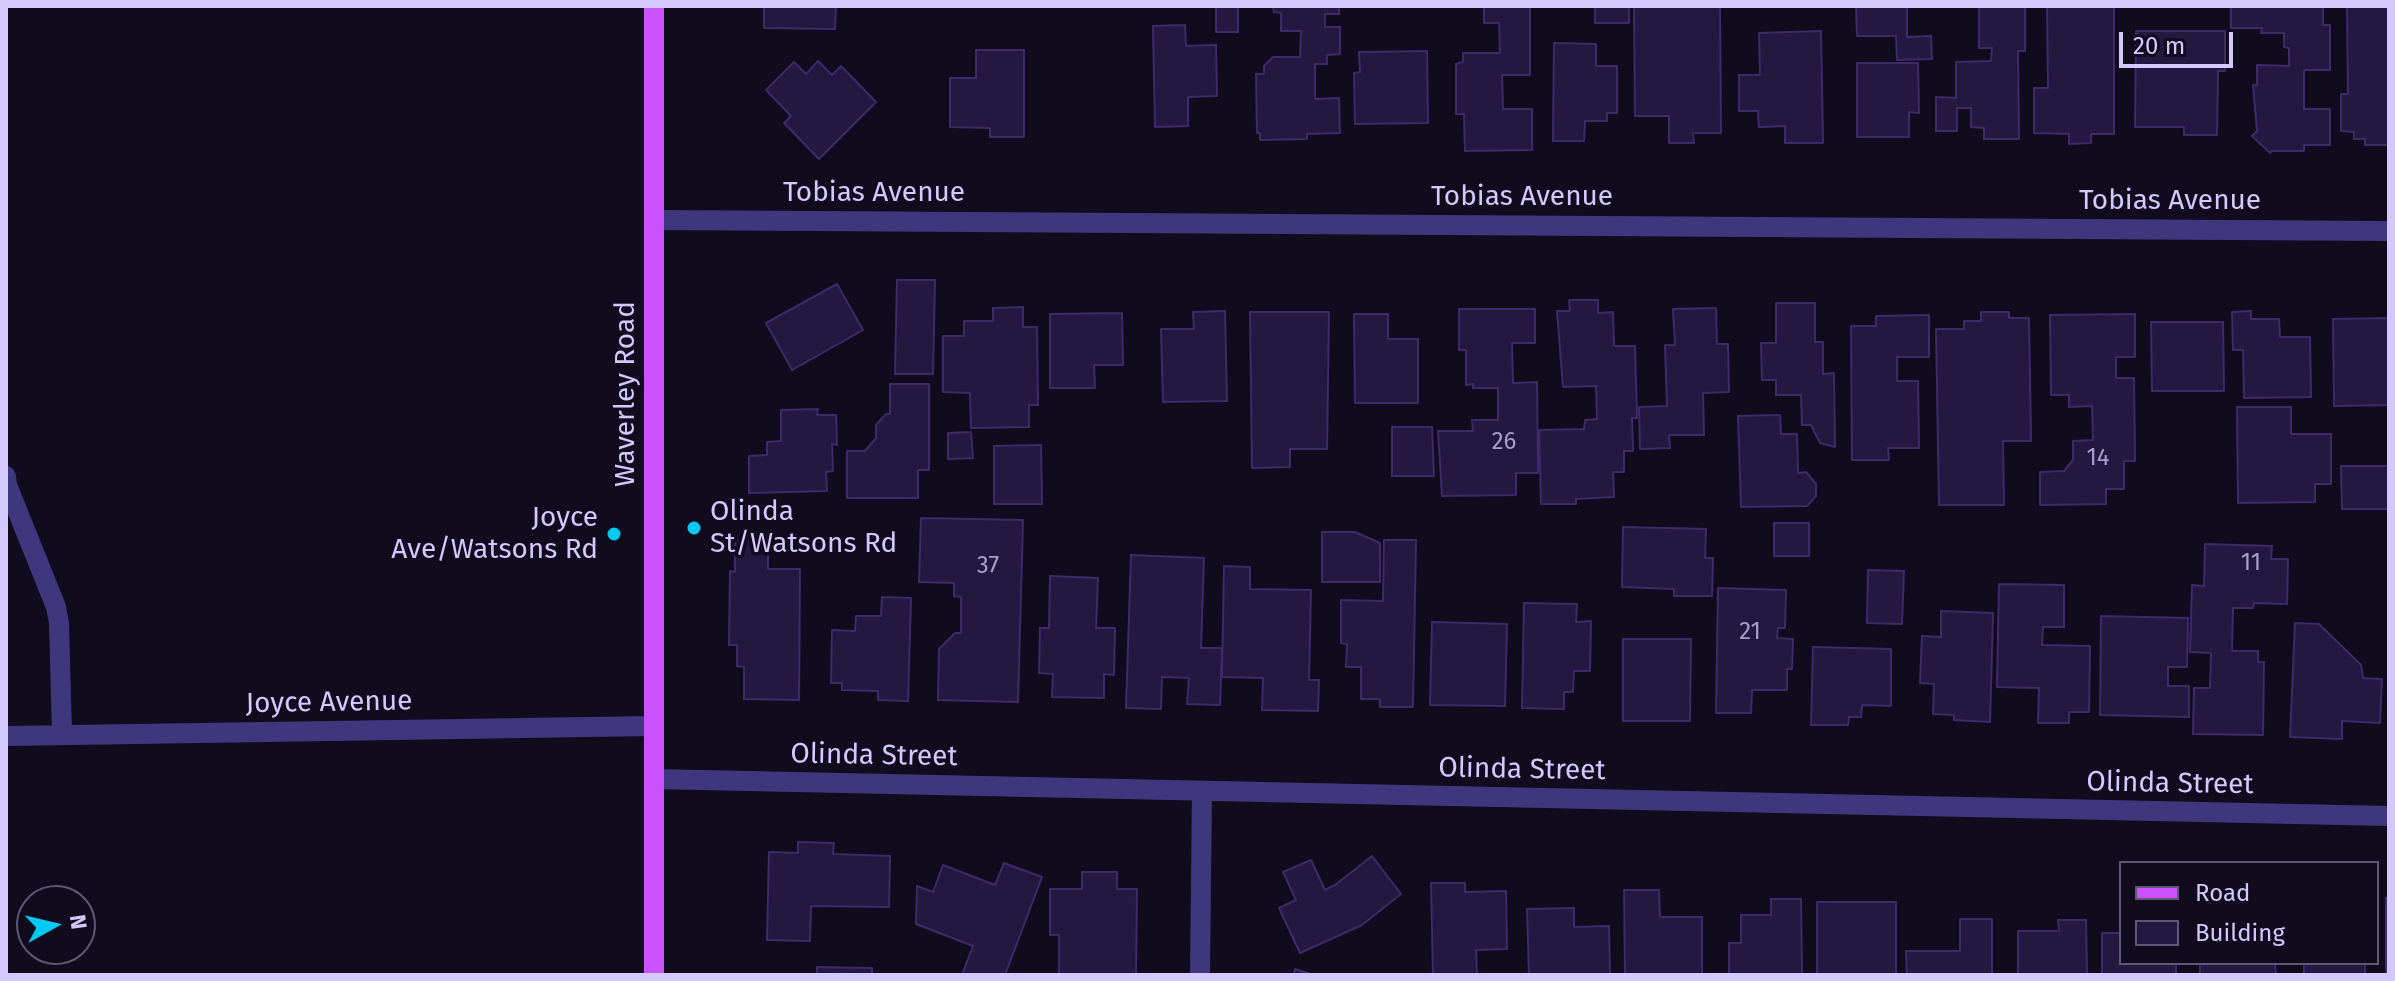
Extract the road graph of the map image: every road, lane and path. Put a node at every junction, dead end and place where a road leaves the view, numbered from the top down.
1 (654, 6) edge
2 (655, 220) junction
3 (2389, 231) edge
4 (6, 476) edge
5 (653, 726) junction
6 (62, 734) junction
7 (6, 736) edge
8 (654, 779) junction
9 (1202, 791) junction
10 (2389, 816) edge
11 (654, 975) edge
12 (1200, 975) edge

1 - 2 main road, Waverley Road
2 - 3 street, Tobias Avenue
2 - 5 main road, Waverley Road
4 - 6 street
5 - 6 street, Joyce Avenue
5 - 8 main road, Waverley Road
6 - 7 street, Joyce Avenue
8 - 9 street, Olinda Street
8 - 11 main road, Waverley Road
9 - 10 street, Olinda Street
9 - 12 street

